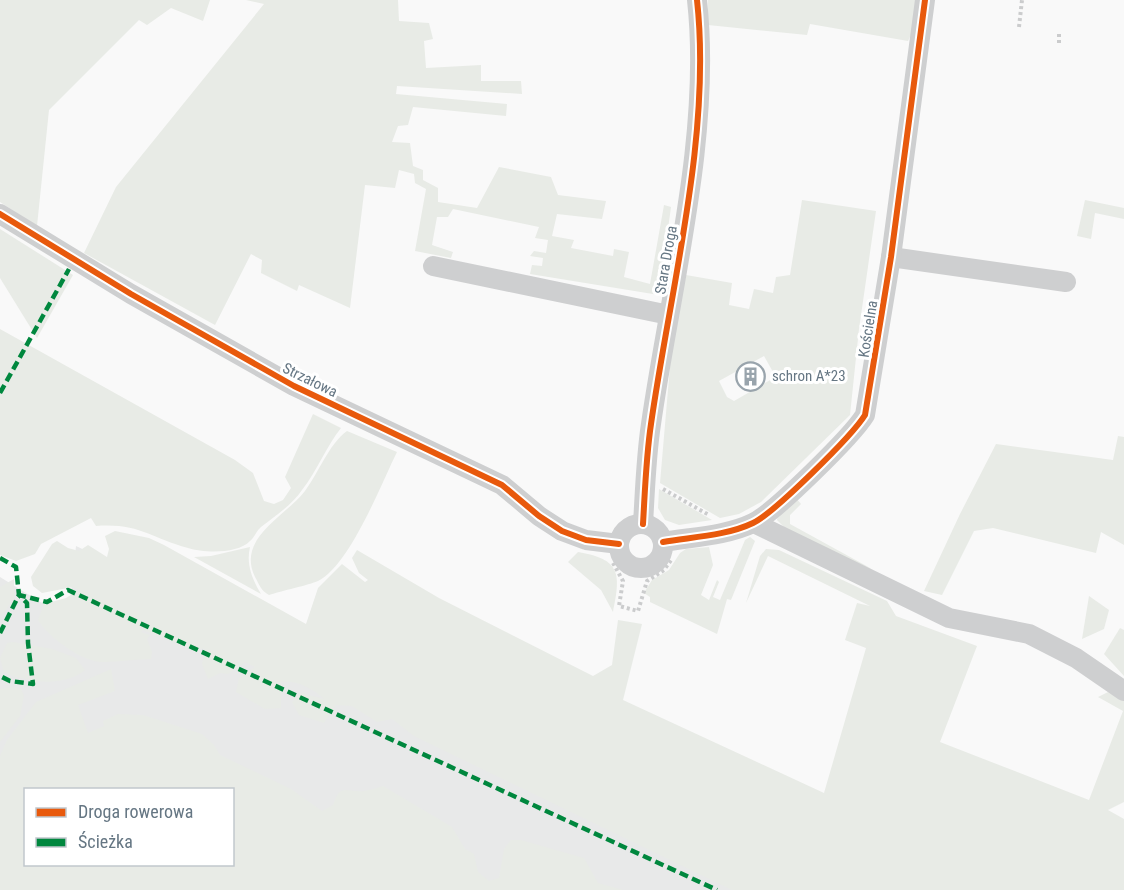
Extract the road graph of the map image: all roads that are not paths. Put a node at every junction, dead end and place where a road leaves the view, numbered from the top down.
1 (698, 0) edge
2 (925, 0) edge
3 (0, 214) edge
4 (891, 257) junction
5 (433, 266) dead end
6 (1066, 282) dead end
7 (669, 315) junction
8 (754, 523) junction
9 (643, 524) junction
10 (663, 542) junction
11 (619, 544) junction
12 (1124, 691) edge

1 - 7 street, Stara Droga
2 - 4 street, Kościelna
3 - 11 street, Strzałowa
4 - 6 street
4 - 8 street, Kościelna
5 - 7 street
7 - 9 street, Stara Droga
8 - 10 street, Kościelna
8 - 12 street
9 - 10 street
9 - 11 street
10 - 11 street

